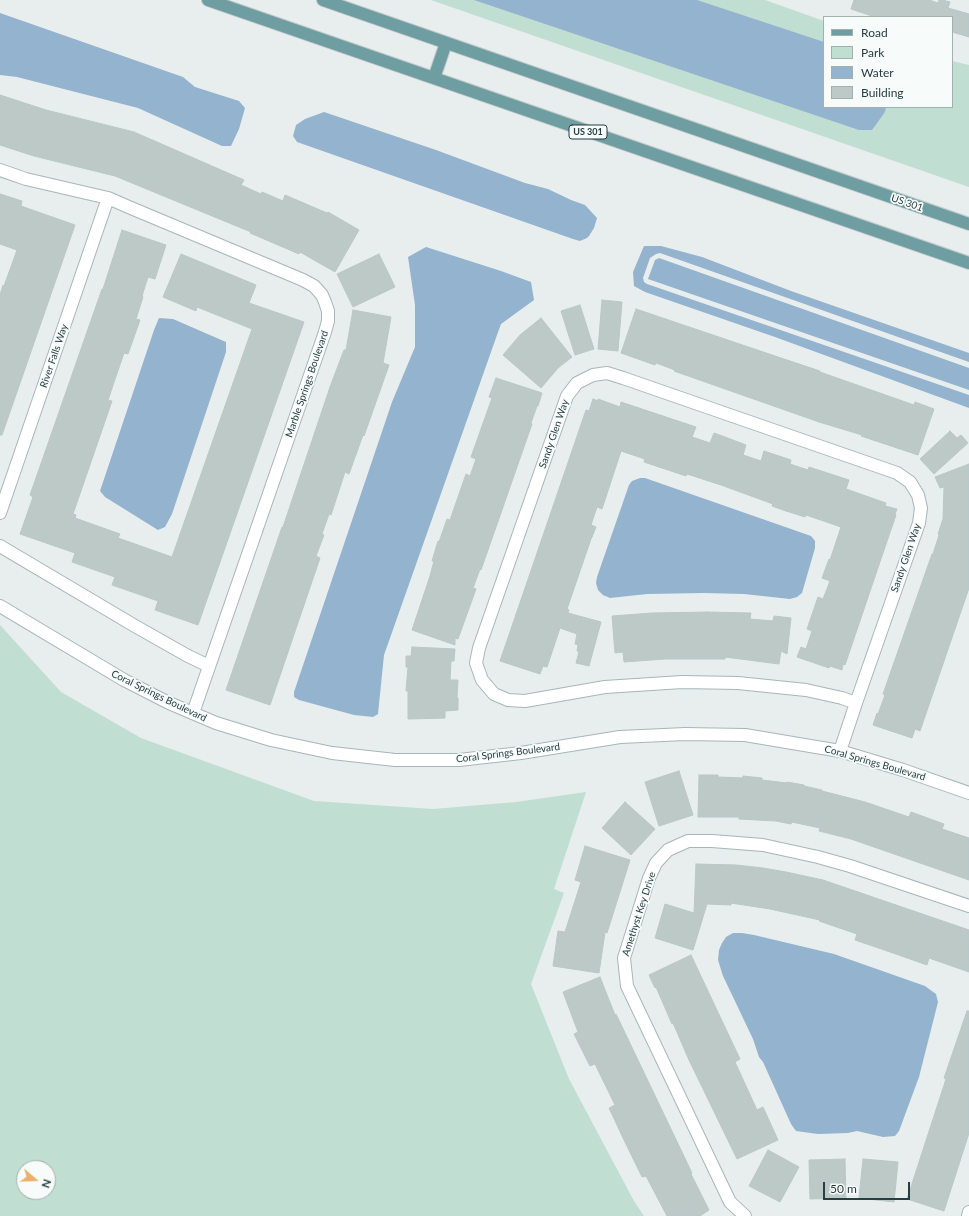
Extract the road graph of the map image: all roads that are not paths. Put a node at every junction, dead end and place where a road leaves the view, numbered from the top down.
1 (208, 0) edge
2 (323, 0) edge
3 (446, 43) junction
4 (434, 78) junction
5 (0, 170) edge
6 (108, 198) junction
7 (969, 224) edge
8 (969, 263) edge
9 (0, 513) edge
10 (0, 546) edge
11 (0, 606) edge
12 (209, 666) junction
13 (856, 703) junction
14 (193, 713) junction
15 (840, 751) junction
16 (969, 793) edge
17 (969, 906) edge
18 (969, 1212) edge
19 (745, 1216) edge
20 (968, 1216) edge

1 - 4 main road, US 301
2 - 3 main road, US 301 / US 301
3 - 4 main road
3 - 7 main road, US 301 / US 301
4 - 8 main road, US 301
5 - 6 street, Marble Springs Boulevard
6 - 9 street, River Falls Way
6 - 12 street, Marble Springs Boulevard
10 - 12 street
11 - 14 street, Coral Springs Boulevard
12 - 14 street, Marble Springs Boulevard
13 - 13 street, Sandy Glen Way
13 - 15 street, Sandy Glen Way
14 - 15 street, Coral Springs Boulevard
15 - 16 street, Coral Springs Boulevard
17 - 19 street, Amethyst Key Drive
18 - 20 street

